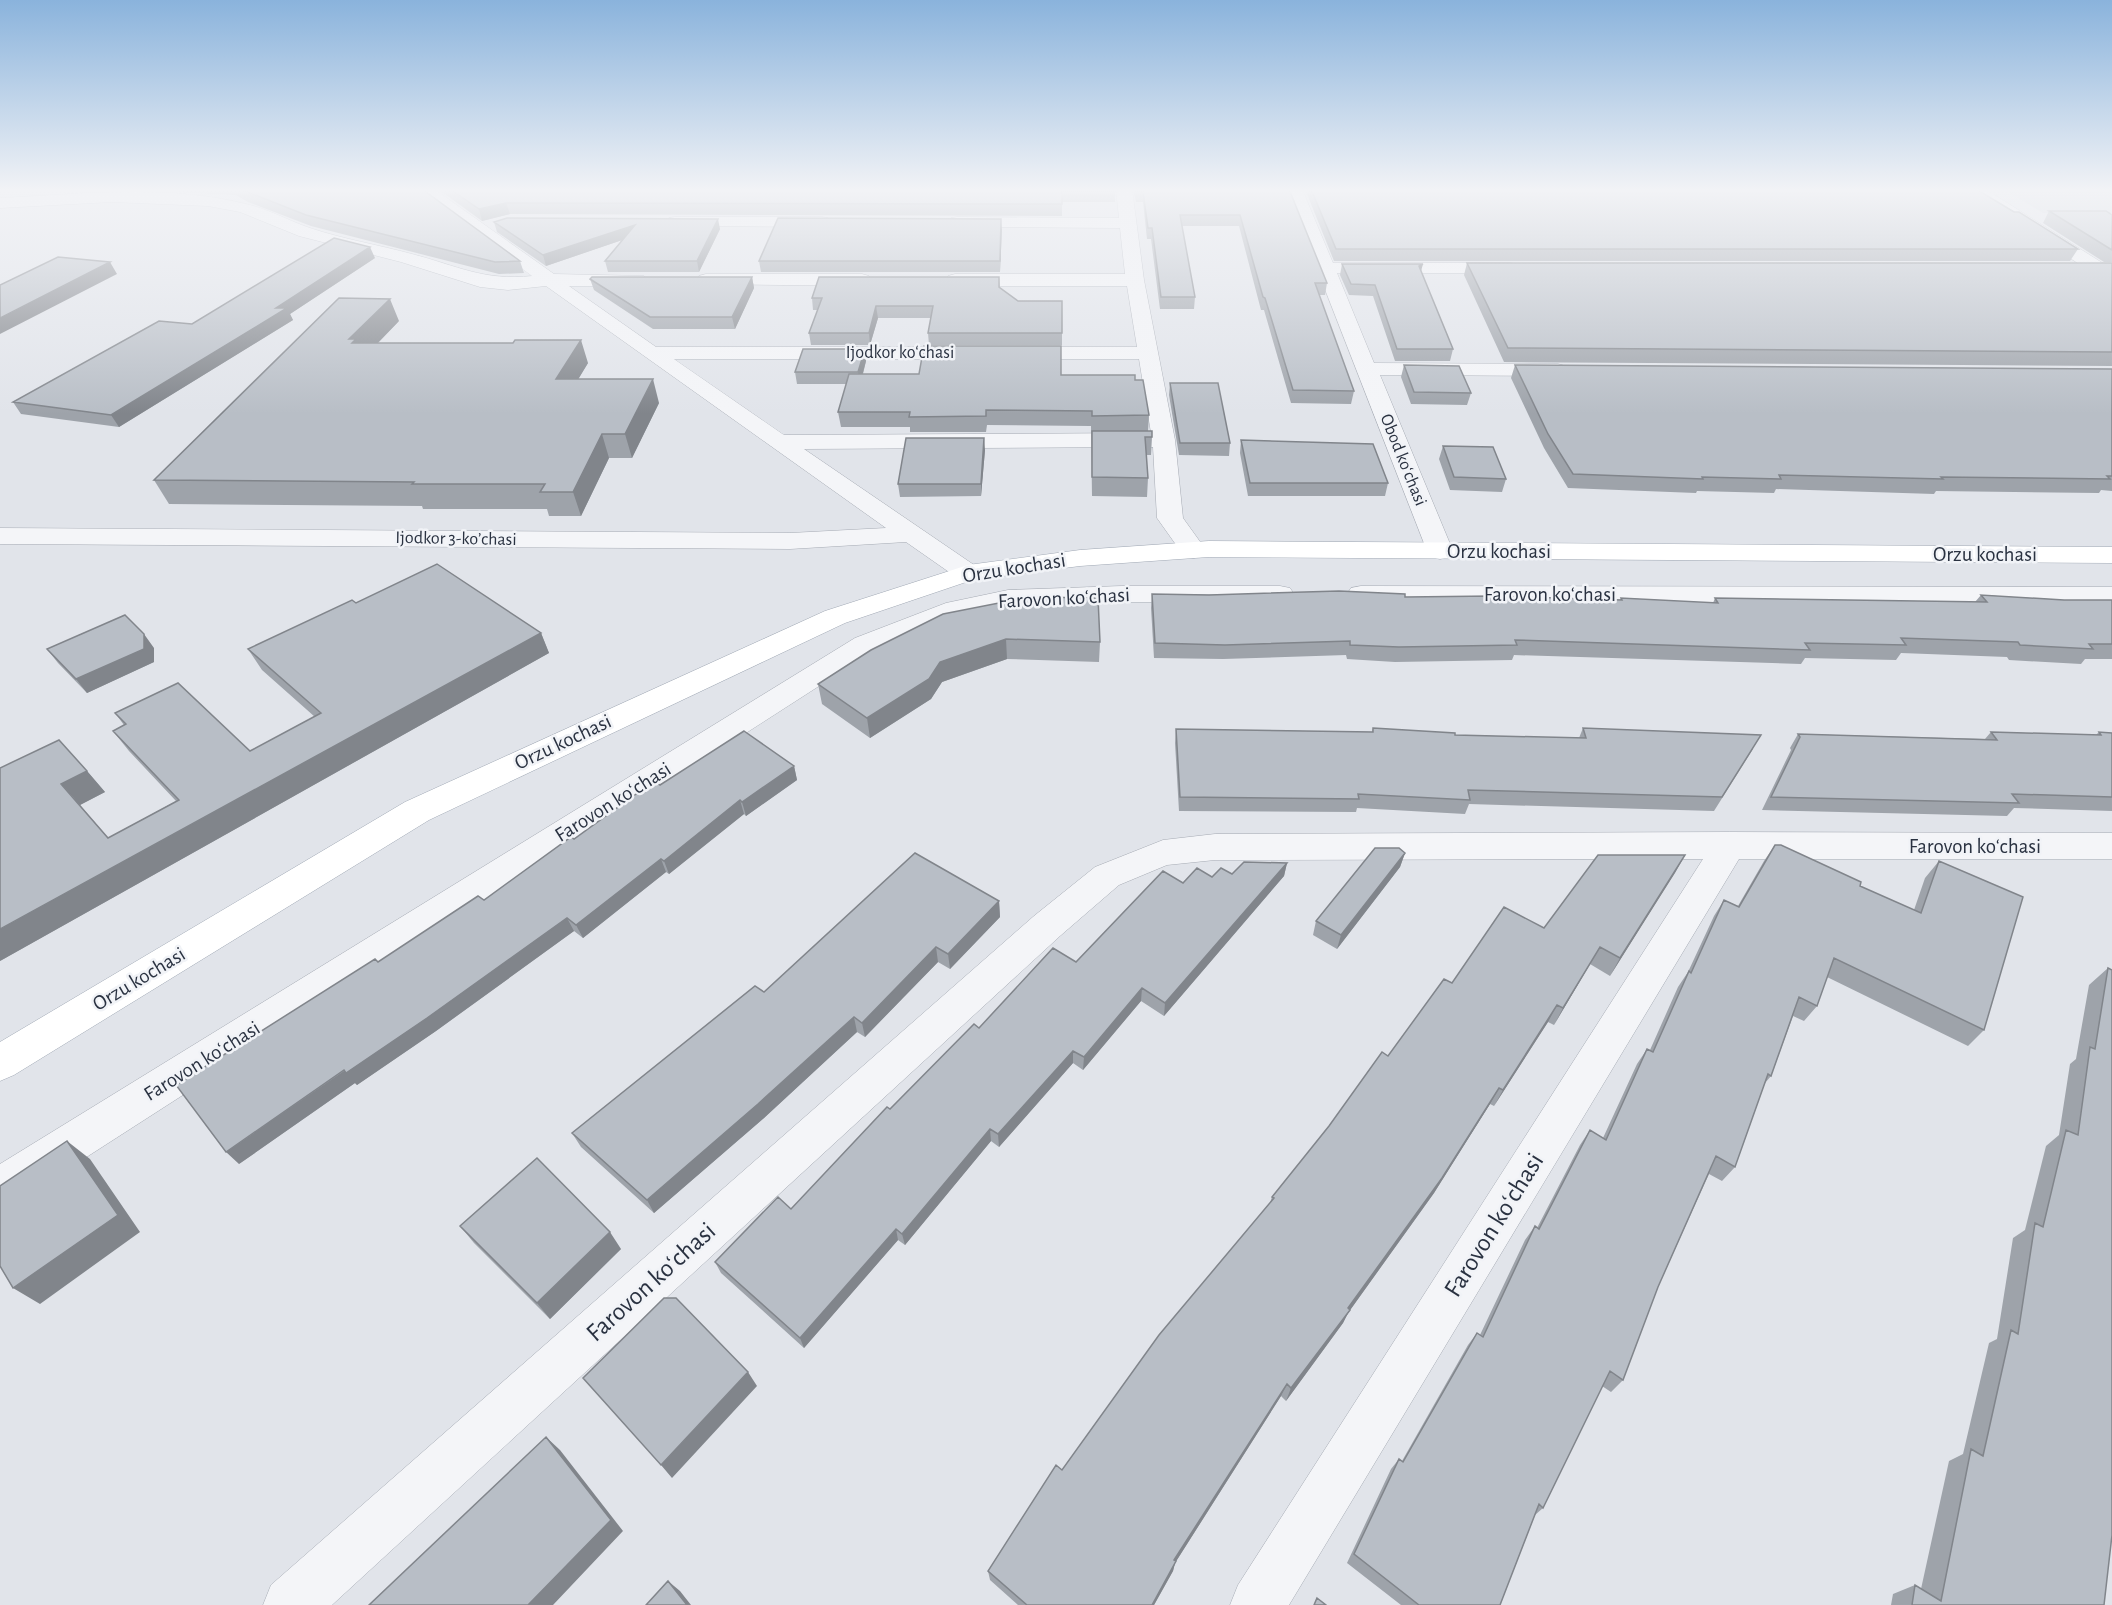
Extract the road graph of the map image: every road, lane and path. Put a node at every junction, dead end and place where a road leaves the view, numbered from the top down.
1 (426, 264) edge
2 (531, 264) edge
3 (1132, 264) edge
4 (1323, 264) edge
5 (2095, 264) edge
6 (1325, 268) junction
7 (1528, 268) edge
8 (2064, 269) edge
9 (2108, 272) edge
10 (549, 280) junction
11 (657, 280) edge
12 (692, 280) edge
13 (884, 280) edge
14 (932, 280) edge
15 (1135, 280) junction
16 (651, 352) junction
17 (1149, 352) junction
18 (1366, 369) junction
19 (1579, 370) edge
20 (1164, 440) junction
21 (782, 442) junction
22 (911, 534) junction
23 (0, 536) edge
24 (1193, 550) junction
25 (1440, 551) junction
26 (2112, 555) edge
27 (968, 573) junction
28 (2112, 595) edge
29 (1730, 845) junction
30 (2112, 846) edge
31 (0, 1064) edge
32 (0, 1188) edge
33 (291, 1605) edge
34 (1258, 1605) edge

1 - 10 street
2 - 10 street
3 - 15 street
4 - 6 street, Obod koʻchasi
5 - 9 street
6 - 7 street
6 - 18 street, Obod koʻchasi
8 - 9 street
10 - 11 street
10 - 16 street
12 - 13 street
14 - 15 street
15 - 17 street
16 - 17 street, Ijodkor koʻchasi
16 - 21 street
17 - 20 street
18 - 19 street
18 - 25 street, Obod koʻchasi
20 - 21 street
20 - 24 street
21 - 22 street
22 - 23 street, Ijodkor 3-koʼchasi
22 - 27 street
24 - 25 main road, Orzu kochasi
24 - 27 main road, Orzu kochasi
25 - 26 main road, Orzu kochasi
27 - 31 main road, Orzu kochasi
28 - 32 street, Farovon koʻchasi
29 - 30 street, Farovon koʻchasi
29 - 33 street, Farovon koʻchasi
29 - 34 street, Farovon koʻchasi

